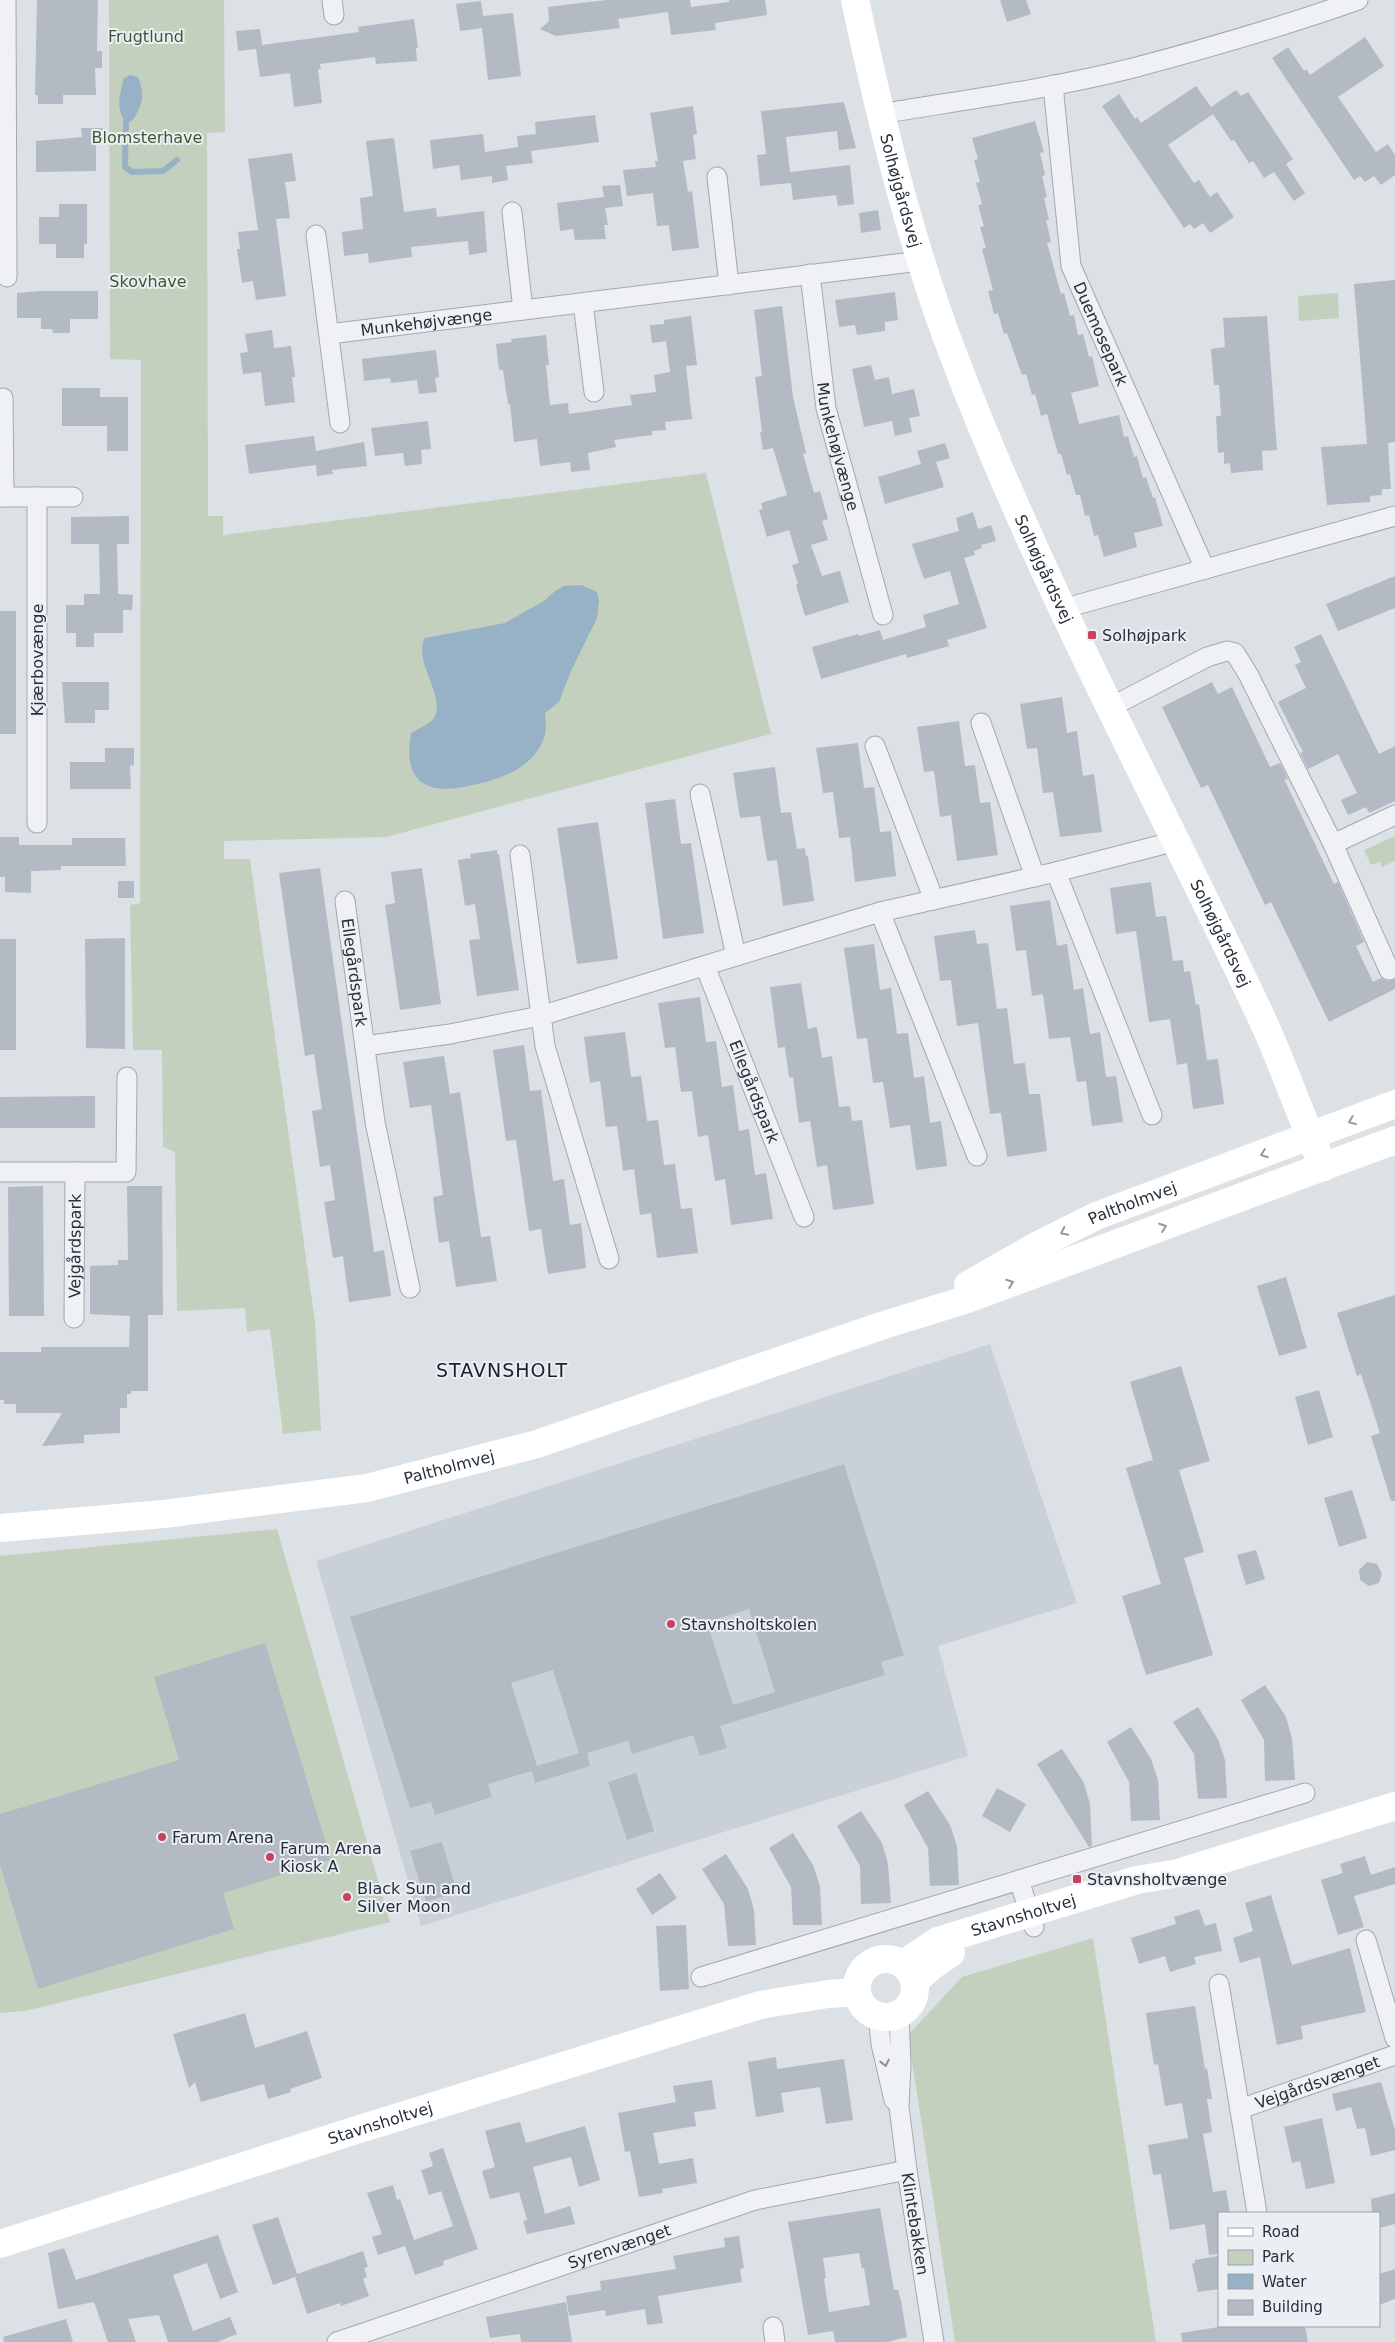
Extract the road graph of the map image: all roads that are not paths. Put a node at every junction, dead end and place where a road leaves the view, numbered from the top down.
1 (6, 0) edge
2 (855, 0) edge
3 (1358, 0) edge
4 (1053, 85) junction
5 (880, 114) junction
6 (717, 177) dead end
7 (512, 212) dead end
8 (316, 234) dead end
9 (920, 261) junction
10 (810, 274) junction
11 (7, 277) dead end
12 (729, 284) junction
13 (583, 303) junction
14 (523, 310) junction
15 (329, 334) junction
16 (594, 392) dead end
17 (3, 398) dead end
18 (340, 423) dead end
19 (2, 497) edge
20 (37, 497) junction
21 (73, 498) dead end
22 (1395, 516) edge
23 (1206, 569) junction
24 (1062, 609) junction
25 (883, 614) dead end
26 (1109, 708) junction
27 (981, 723) dead end
28 (875, 746) dead end
29 (700, 794) dead end
30 (1395, 815) edge
31 (37, 824) dead end
32 (1176, 841) junction
33 (1333, 844) junction
34 (520, 855) dead end
35 (1056, 872) junction
36 (1035, 877) junction
37 (934, 900) junction
38 (345, 901) dead end
39 (880, 912) junction
40 (736, 956) junction
41 (705, 966) junction
42 (1389, 970) dead end
43 (540, 1016) junction
44 (365, 1046) junction
45 (127, 1078) dead end
46 (1395, 1104) edge
47 (1152, 1115) dead end
48 (1310, 1138) junction
49 (1395, 1140) edge
50 (977, 1156) dead end
51 (1324, 1167) junction
52 (0, 1172) edge
53 (74, 1172) junction
54 (804, 1217) dead end
55 (610, 1259) dead end
56 (410, 1288) dead end
57 (74, 1318) dead end
58 (881, 1326) junction
59 (0, 1528) edge
60 (1305, 1793) dead end
61 (1395, 1806) edge
62 (1019, 1880) junction
63 (1032, 1920) junction
64 (1366, 1940) dead end
65 (909, 1973) junction
66 (701, 1977) dead end
67 (859, 1982) junction
68 (1219, 1984) dead end
69 (888, 2015) junction
70 (1395, 2038) edge
71 (1395, 2055) edge
72 (1240, 2109) junction
73 (907, 2170) junction
74 (1257, 2212) edge
75 (0, 2244) edge
76 (337, 2342) edge
77 (934, 2342) edge

1 - 11 street
2 - 5 street, Solhøjgårdsvej
3 - 4 street
4 - 5 street
4 - 23 street, Duemosepark
5 - 9 street, Solhøjgårdsvej
6 - 12 street
7 - 14 street
8 - 15 street
9 - 10 street, Munkehøjvænge
9 - 24 street, Solhøjgårdsvej
10 - 12 street, Munkehøjvænge
10 - 25 street, Munkehøjvænge
12 - 13 street, Munkehøjvænge
13 - 14 street, Munkehøjvænge
13 - 16 street
14 - 15 street, Munkehøjvænge
15 - 18 street
17 - 19 street
19 - 20 street
20 - 21 street
20 - 31 street, Kjærbovænge
22 - 23 street
23 - 24 street
24 - 26 street, Solhøjgårdsvej
26 - 32 street, Solhøjgårdsvej
26 - 33 street
27 - 36 street
28 - 37 street
29 - 40 street
30 - 33 street
32 - 35 street, Ellegårdspark
32 - 48 street, Solhøjgårdsvej
33 - 42 street
34 - 43 street
35 - 36 street, Ellegårdspark
35 - 47 street
36 - 37 street, Ellegårdspark
37 - 39 street, Ellegårdspark
38 - 44 street, Ellegårdspark
39 - 40 street, Ellegårdspark
39 - 50 street
40 - 41 street, Ellegårdspark
41 - 43 street, Ellegårdspark
41 - 54 street, Ellegårdspark
43 - 44 street, Ellegårdspark
43 - 55 street
44 - 56 street, Ellegårdspark
45 - 53 street, Vejgårdspark
46 -> 48 street, Paltholmvej
48 - 51 street, Solhøjgårdsvej
48 -> 58 street, Paltholmvej
49 - 51 street, Paltholmvej
58 -> 51 street, Paltholmvej
52 - 53 street, Vejgårdspark
53 - 57 street, Vejgårdspark
58 - 59 street, Paltholmvej
60 - 62 street
61 - 63 street, Stavnsholtvej
62 - 63 street
62 - 66 street
63 - 65 street, Stavnsholtvej
64 - 70 street, Vejgårdsvænget
65 - 67 street
65 - 69 street
67 - 69 street
67 - 75 street, Stavnsholtvej
68 - 72 street, Vejgårdsvænget
69 - 73 street, Klintebakken
71 - 72 street, Vejgårdsvænget
72 - 74 street, Vejgårdsvænget
73 - 76 street, Syrenvænget
73 - 77 street, Klintebakken

